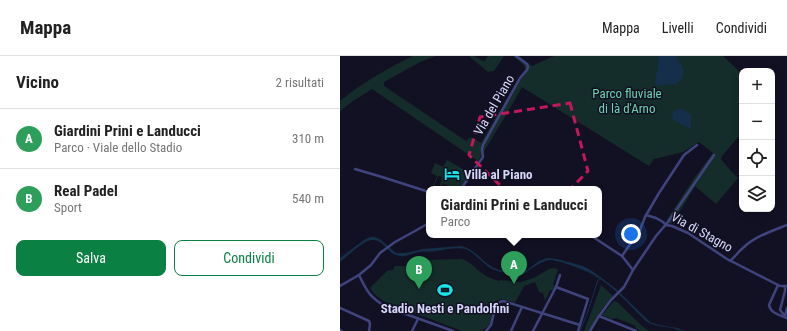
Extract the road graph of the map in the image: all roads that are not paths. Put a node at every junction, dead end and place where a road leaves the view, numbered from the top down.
1 (516, 56) edge
2 (697, 145) dead end
3 (714, 155) dead end
4 (355, 169) dead end
5 (463, 186) edge
6 (426, 191) edge
7 (646, 215) junction
8 (426, 224) edge
9 (666, 225) junction
10 (787, 225) edge
11 (595, 238) edge
12 (622, 256) junction
13 (730, 261) junction
14 (633, 270) junction
15 (359, 275) junction
16 (560, 275) dead end
17 (778, 285) junction
18 (340, 286) edge
19 (786, 287) edge
20 (556, 288) junction
21 (522, 307) junction
22 (340, 308) edge
23 (787, 308) edge
24 (542, 313) junction
25 (599, 316) junction
26 (786, 317) edge
27 (418, 319) junction
28 (580, 324) junction
29 (626, 327) junction
30 (369, 331) edge
31 (412, 331) edge
32 (453, 331) edge
33 (486, 331) edge
34 (511, 331) edge
35 (533, 331) edge
36 (578, 331) edge
37 (590, 331) edge
38 (625, 331) edge
39 (636, 331) edge

1 - 5 street, Via del Piano
2 - 7 street
3 - 9 street
4 - 6 street
7 - 9 street, Via di Stagno
7 - 12 street
8 - 15 street
9 - 13 street, Via di Stagno
9 - 14 street
10 - 13 street, Via di Stagno
11 - 12 street
12 - 14 street
13 - 17 street
14 - 25 street
15 - 18 street
15 - 27 street
16 - 20 street
17 - 19 street
17 - 26 street
19 - 26 street
20 - 24 street
20 - 28 street
21 - 24 street
21 - 33 street
21 - 34 street
22 - 30 street
23 - 26 street
24 - 28 street
24 - 35 street
25 - 29 street
25 - 37 street
27 - 31 street
27 - 32 street
28 - 36 street
29 - 38 street
29 - 39 street

